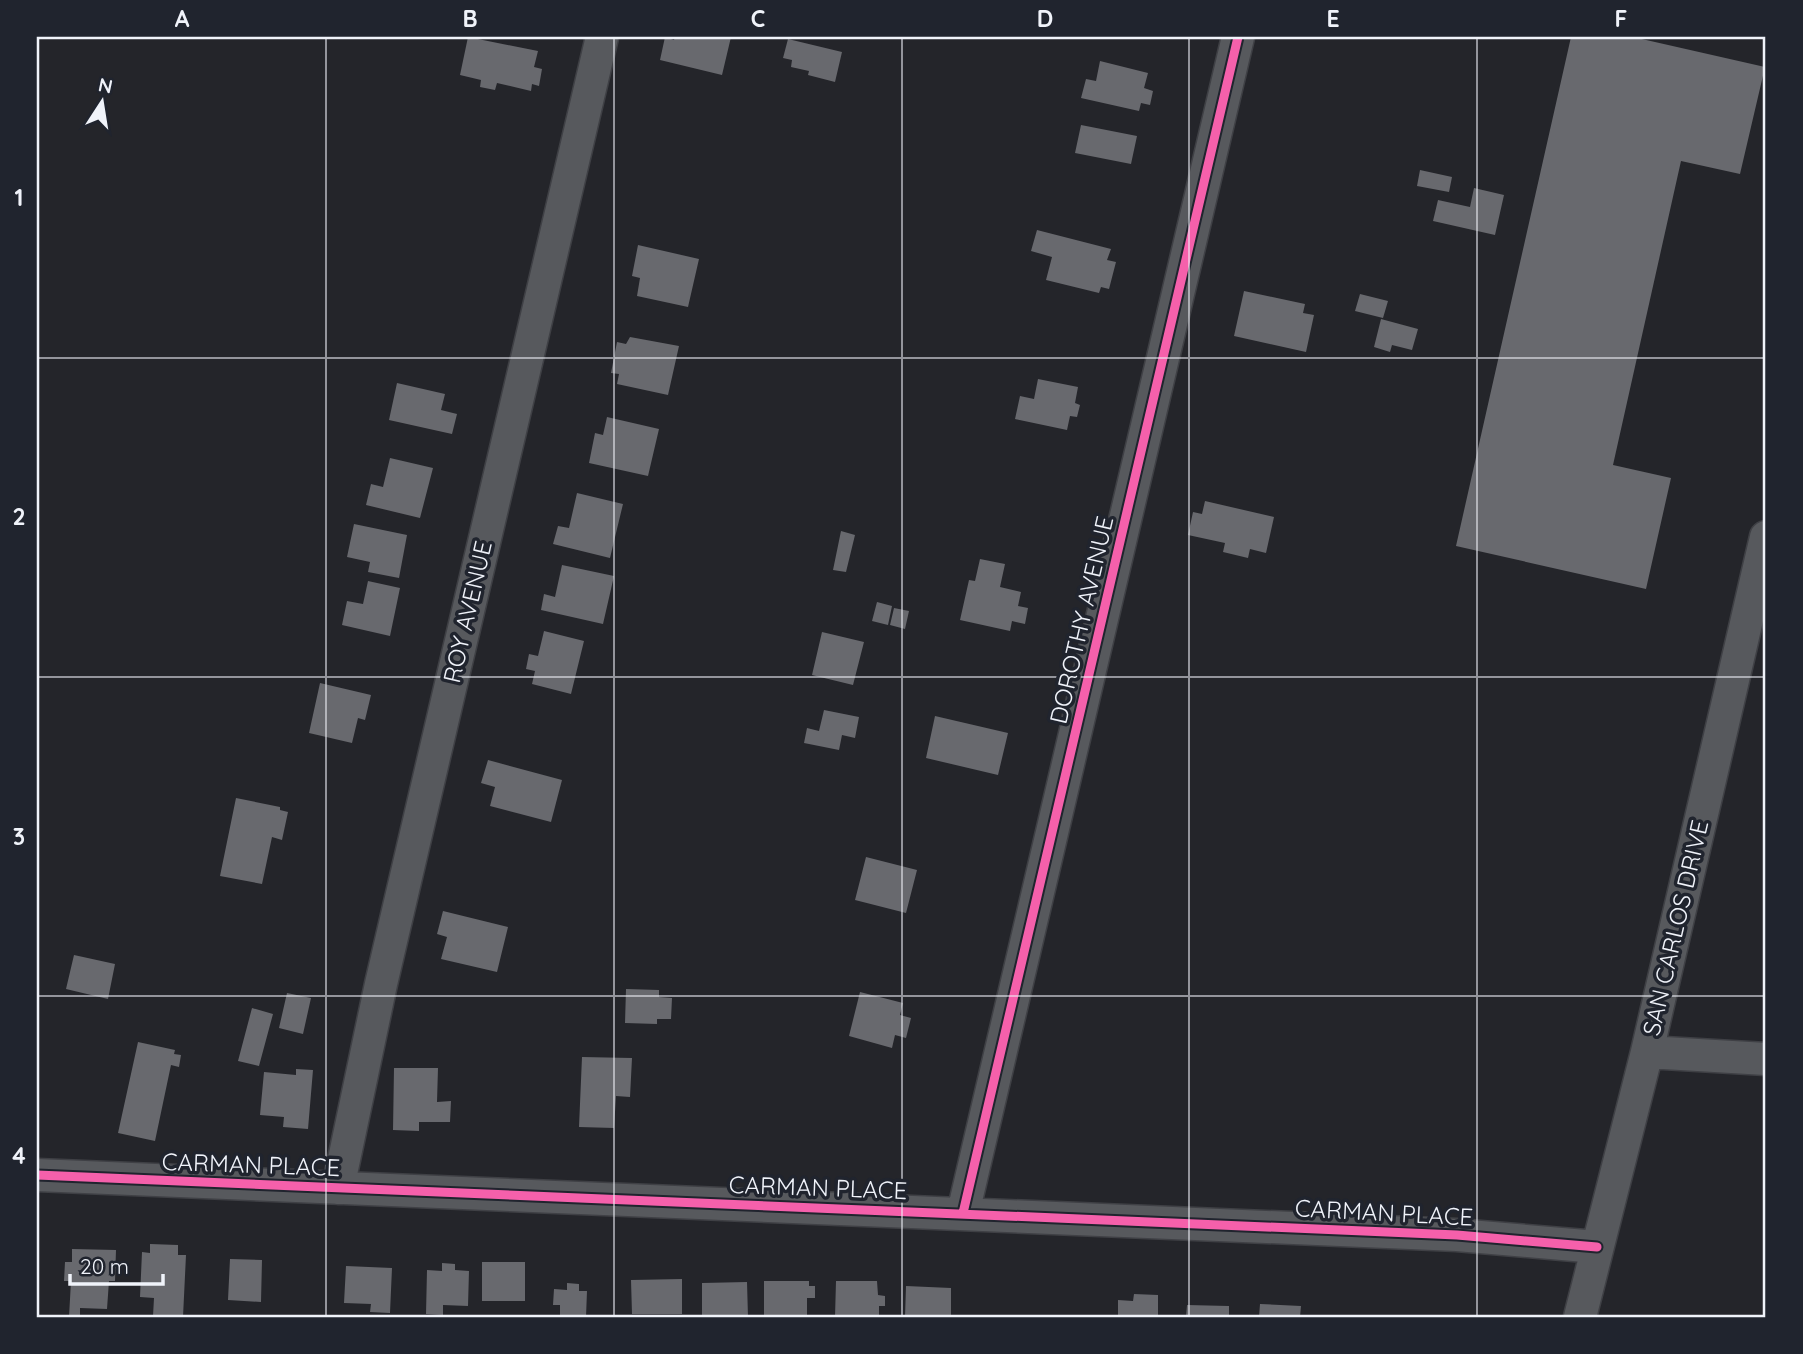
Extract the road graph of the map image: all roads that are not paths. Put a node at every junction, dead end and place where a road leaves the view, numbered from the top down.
1 (603, 37) edge
2 (1238, 37) edge
3 (1766, 537) edge
4 (1647, 1052) junction
5 (1766, 1059) edge
6 (37, 1175) edge
7 (338, 1188) junction
8 (963, 1213) junction
9 (1597, 1247) junction
10 (1580, 1317) edge

1 - 7 street, ROY AVENUE
2 - 8 street, DOROTHY AVENUE
3 - 4 street, SAN CARLOS DRIVE
4 - 5 street
4 - 9 street, SAN CARLOS DRIVE
6 - 7 street, CARMAN PLACE
7 - 8 street, CARMAN PLACE
8 - 9 street, CARMAN PLACE
9 - 10 street, SAN CARLOS DRIVE

